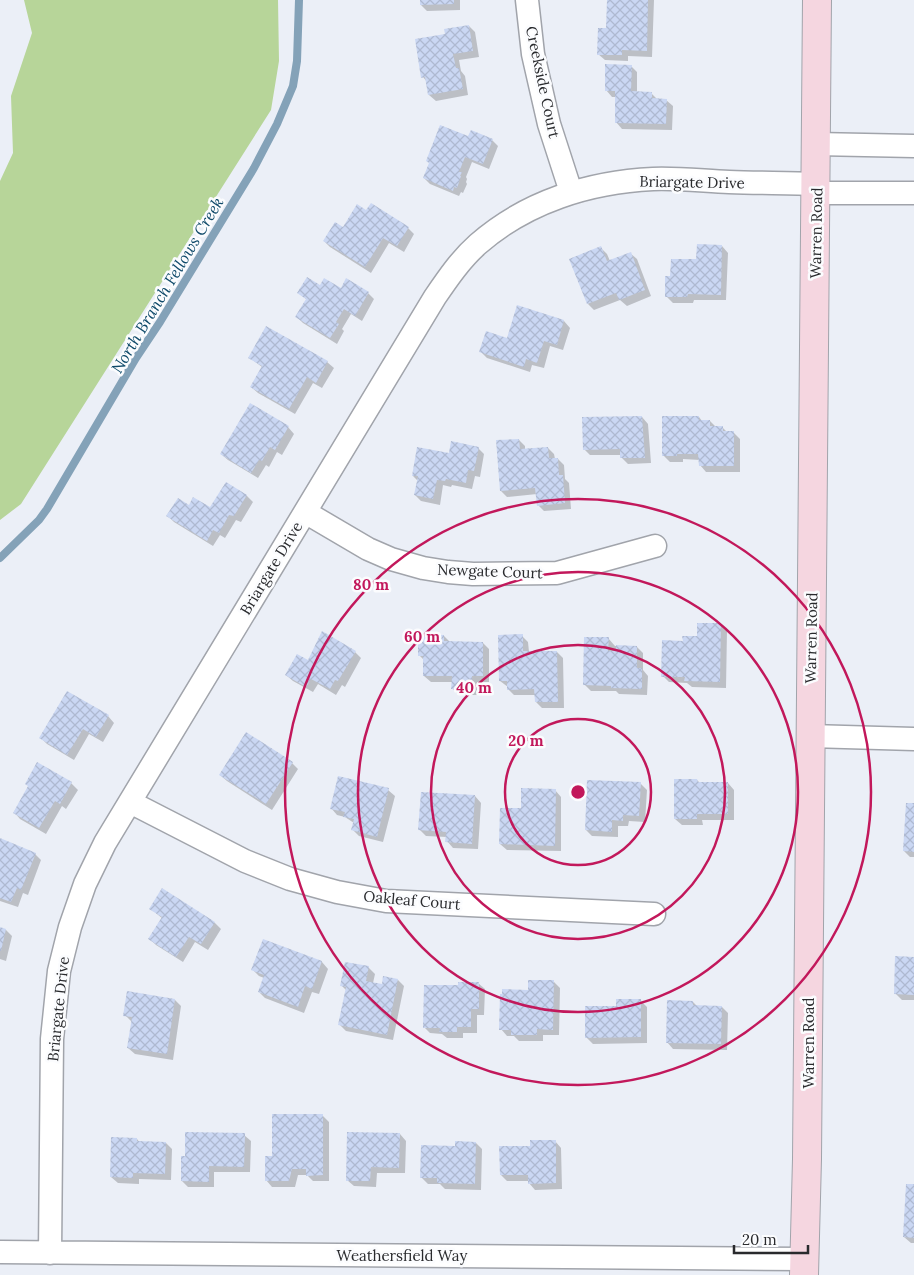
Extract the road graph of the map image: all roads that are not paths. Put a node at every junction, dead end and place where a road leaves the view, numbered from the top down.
1 (527, 0) edge
2 (817, 0) edge
3 (816, 144) junction
4 (914, 146) edge
5 (816, 188) junction
6 (572, 192) junction
7 (914, 194) edge
8 (305, 512) junction
9 (655, 546) dead end
10 (810, 736) junction
11 (914, 739) edge
12 (130, 802) junction
13 (654, 914) dead end
14 (0, 1252) edge
15 (50, 1252) junction
16 (804, 1267) edge

1 - 6 street, Creekside Court
2 - 3 main road, Warren Road
3 - 4 street
3 - 5 main road, Warren Road
5 - 6 street, Briargate Drive
5 - 7 street, Briargate Drive
5 - 10 main road, Warren Road
6 - 8 street, Briargate Drive
8 - 9 street, Newgate Court
8 - 12 street, Briargate Drive
10 - 11 street
10 - 16 main road, Warren Road
12 - 13 street, Oakleaf Court
12 - 15 street, Briargate Drive
14 - 15 street, Weathersfield Way
15 - 16 street, Weathersfield Way

